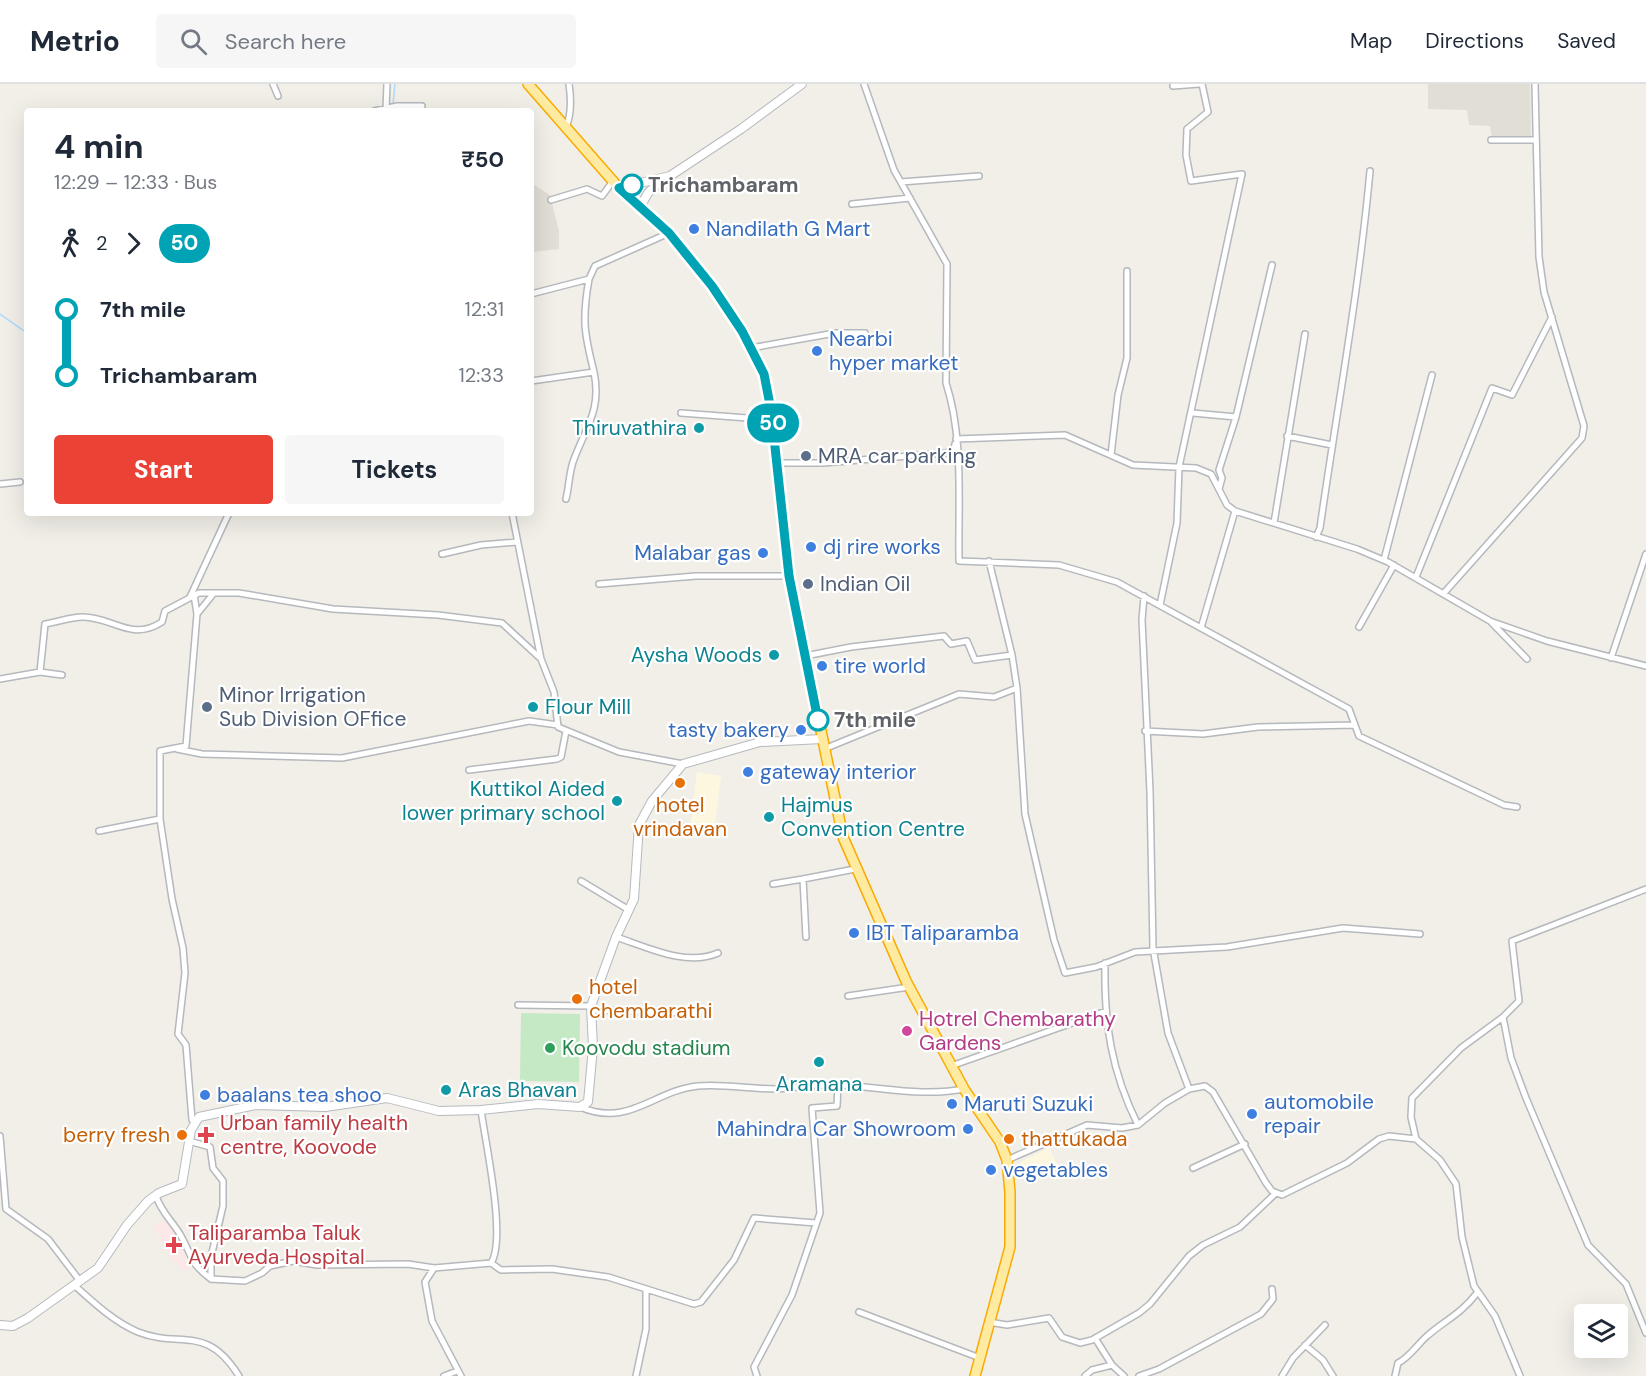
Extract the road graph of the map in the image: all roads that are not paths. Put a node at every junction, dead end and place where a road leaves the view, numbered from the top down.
1 (273, 84) edge
2 (387, 84) edge
3 (528, 84) edge
4 (569, 84) edge
5 (802, 84) edge
6 (864, 84) edge
7 (1200, 84) edge
8 (1535, 84) edge
9 (1173, 86) dead end
10 (794, 87) edge
11 (278, 96) dead end
12 (422, 106) dead end
13 (390, 108) edge
14 (565, 129) junction
15 (1491, 140) dead end
16 (1536, 140) junction
17 (1370, 171) dead end
18 (670, 176) junction
19 (979, 176) dead end
20 (901, 182) junction
21 (616, 184) junction
22 (910, 198) junction
23 (551, 200) dead end
24 (852, 204) dead end
25 (640, 207) junction
26 (669, 233) junction
27 (1272, 265) dead end
28 (1127, 271) dead end
29 (589, 279) junction
30 (534, 293) edge
31 (1552, 317) junction
32 (865, 333) dead end
33 (1305, 334) dead end
34 (751, 348) junction
35 (594, 372) junction
36 (1431, 375) dead end
37 (534, 381) edge
38 (681, 413) dead end
39 (1193, 413) junction
40 (1236, 417) junction
41 (772, 420) junction
42 (1287, 436) junction
43 (956, 440) junction
44 (1332, 445) junction
45 (1111, 455) junction
46 (777, 462) junction
47 (1179, 467) junction
48 (20, 482) dead end
49 (0, 484) edge
50 (1219, 489) junction
51 (566, 499) dead end
52 (1235, 511) junction
53 (228, 516) edge
54 (513, 516) edge
55 (1274, 523) junction
56 (1316, 537) junction
57 (517, 542) junction
58 (442, 554) dead end
59 (1646, 554) edge
60 (1384, 560) junction
61 (989, 561) junction
62 (1394, 565) junction
63 (789, 576) junction
64 (1416, 578) junction
65 (599, 584) dead end
66 (1444, 592) junction
67 (214, 593) junction
68 (192, 596) junction
69 (1144, 596) junction
70 (1160, 605) junction
71 (197, 614) junction
72 (1490, 621) junction
73 (1359, 627) dead end
74 (1201, 628) junction
75 (1012, 655) junction
76 (806, 656) junction
77 (1611, 658) junction
78 (541, 659) junction
79 (1527, 659) dead end
80 (1646, 666) edge
81 (40, 672) junction
82 (62, 675) dead end
83 (0, 679) edge
84 (1017, 688) junction
85 (1355, 725) junction
86 (558, 726) junction
87 (566, 731) junction
88 (1145, 731) junction
89 (823, 744) junction
90 (176, 749) junction
91 (683, 764) junction
92 (469, 770) dead end
93 (1517, 807) dead end
94 (160, 819) junction
95 (99, 831) dead end
96 (855, 869) junction
97 (803, 879) junction
98 (580, 881) dead end
99 (773, 884) dead end
100 (1646, 889) edge
101 (629, 910) junction
102 (1420, 934) dead end
103 (616, 937) junction
104 (806, 938) dead end
105 (1153, 950) junction
106 (718, 953) dead end
107 (1105, 963) junction
108 (909, 987) junction
109 (848, 996) dead end
110 (518, 1005) dead end
111 (591, 1008) junction
112 (1106, 1011) junction
113 (694, 1013) dead end
114 (1503, 1017) junction
115 (951, 1066) junction
116 (838, 1084) junction
117 (964, 1089) junction
118 (1189, 1089) junction
119 (580, 1107) junction
120 (481, 1110) junction
121 (195, 1121) junction
122 (1138, 1125) junction
123 (0, 1136) edge
124 (1416, 1139) junction
125 (189, 1141) junction
126 (1245, 1144) junction
127 (1007, 1160) junction
128 (1193, 1168) dead end
129 (1276, 1193) junction
130 (156, 1196) junction
131 (816, 1223) junction
132 (491, 1263) junction
133 (434, 1268) junction
134 (211, 1279) junction
135 (77, 1283) junction
136 (646, 1288) junction
137 (1272, 1289) dead end
138 (1477, 1293) junction
139 (859, 1312) dead end
140 (989, 1323) junction
141 (0, 1325) edge
142 (1324, 1325) dead end
143 (1646, 1333) edge
144 (1095, 1338) junction
145 (1305, 1345) junction
146 (980, 1358) junction
147 (1112, 1365) junction
148 (459, 1373) edge
149 (239, 1376) edge
150 (444, 1376) edge
151 (636, 1376) edge
152 (757, 1376) edge
153 (975, 1376) edge
154 (1085, 1376) edge
155 (1124, 1376) edge
156 (1139, 1376) edge
157 (1282, 1376) edge
158 (1333, 1376) edge
159 (1395, 1376) edge
160 (1520, 1376) edge

1 - 11 street
2 - 13 street
3 - 14 highway
4 - 14 street
5 - 10 main road
6 - 20 street
7 - 9 street
7 - 39 street
8 - 16 street
10 - 18 main road
12 - 13 street
14 - 21 highway
15 - 16 street
16 - 31 street
17 - 44 street
18 - 21 main road
18 - 25 main road
19 - 20 street
20 - 22 street
21 - 23 street
21 - 25 highway
22 - 24 street
22 - 43 street
25 - 26 highway
26 - 29 street
26 - 34 highway
27 - 40 street
28 - 45 street
29 - 30 street
29 - 35 street
31 - 64 street
31 - 66 street
32 - 34 street
33 - 42 street
34 - 41 highway
35 - 37 street
35 - 51 street
36 - 60 street
38 - 41 street
39 - 40 street
39 - 47 street
40 - 50 street
41 - 46 highway
42 - 44 street
42 - 55 street
43 - 45 street
43 - 46 street
43 - 61 street
44 - 56 street
45 - 47 street
46 - 63 highway
47 - 50 street
47 - 70 street
48 - 49 street
50 - 52 street
52 - 55 street
52 - 74 street
53 - 68 street
54 - 57 street
55 - 56 street
56 - 60 street
57 - 58 street
57 - 78 street
59 - 77 street
60 - 62 street
61 - 69 street
61 - 75 street
62 - 64 street
62 - 73 street
63 - 65 street
63 - 76 highway
64 - 66 street
66 - 72 street
67 - 68 street
67 - 71 street
67 - 78 street
68 - 71 street
68 - 81 street
69 - 70 street
69 - 88 street
70 - 74 street
71 - 90 street
72 - 77 street
72 - 79 street
74 - 85 street
75 - 76 street
75 - 84 street
76 - 89 highway
77 - 80 street
78 - 86 street
81 - 82 street
81 - 83 street
84 - 89 street
84 - 107 street
85 - 88 street
85 - 93 street
86 - 87 street
86 - 90 street
87 - 91 street
87 - 92 street
88 - 105 street
89 - 91 main road
89 - 96 highway
90 - 94 street
91 - 101 main road
94 - 95 street
94 - 121 street
96 - 97 street
96 - 108 highway
97 - 99 street
97 - 104 street
98 - 101 street
100 - 114 street
101 - 103 main road
102 - 105 street
103 - 106 street
103 - 111 main road
105 - 107 street
105 - 118 street
107 - 112 street
108 - 109 street
108 - 115 highway
110 - 111 street
111 - 113 street
111 - 119 main road
112 - 115 street
112 - 122 street
114 - 124 street
114 - 143 street
115 - 117 highway
116 - 117 street
116 - 119 street
116 - 131 street
117 - 127 highway
118 - 122 street
118 - 126 street
119 - 120 main road
120 - 121 main road
120 - 132 street
121 - 125 main road
122 - 127 street
123 - 135 street
124 - 129 street
124 - 138 street
125 - 130 main road
125 - 134 street
126 - 128 street
126 - 129 street
127 - 140 highway
129 - 144 street
130 - 134 street
130 - 135 main road
131 - 136 street
131 - 152 street
132 - 133 street
132 - 136 street
133 - 134 street
133 - 148 street
135 - 141 main road
135 - 149 street
136 - 151 street
137 - 156 street
138 - 159 street
138 - 160 street
139 - 146 street
140 - 144 street
140 - 146 highway
142 - 145 street
144 - 147 street
145 - 157 street
145 - 158 street
146 - 153 highway
147 - 154 street
147 - 155 street
148 - 150 street

